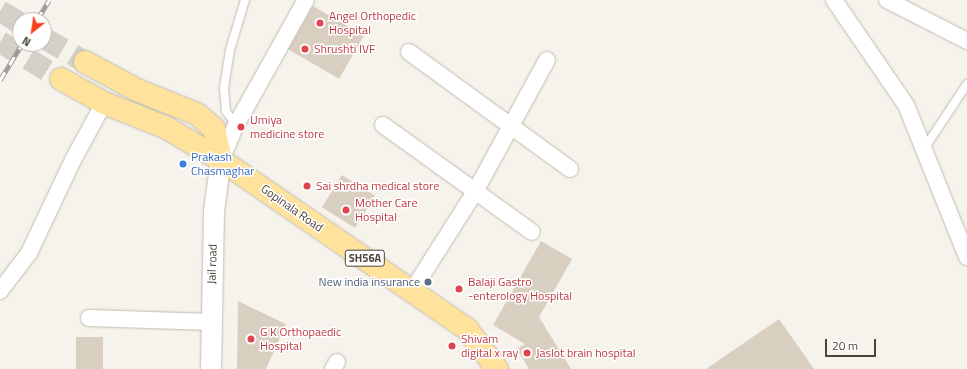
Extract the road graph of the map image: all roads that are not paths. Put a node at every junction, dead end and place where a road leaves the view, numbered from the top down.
1 (245, 0) edge
2 (306, 0) edge
3 (834, 0) edge
4 (887, 0) edge
5 (967, 41) edge
6 (409, 52) dead end
7 (547, 60) dead end
8 (85, 62) tunnel mouth
9 (61, 78) tunnel mouth
10 (967, 84) edge
11 (104, 103) junction
12 (383, 125) dead end
13 (236, 126) junction
14 (510, 127) junction
15 (924, 149) junction
16 (221, 160) junction
17 (570, 169) dead end
18 (476, 190) junction
19 (532, 232) dead end
20 (967, 257) edge
21 (0, 291) edge
22 (412, 291) junction
23 (88, 318) dead end
24 (211, 322) junction
25 (211, 369) edge
26 (497, 369) edge

1 - 13 lane
2 - 13 street
3 - 15 street
4 - 5 street
6 - 14 street
7 - 14 street
8 - 16 main road
9 - 11 main road, Gopinala Road
10 - 15 lane
11 - 16 main road, Gopinala Road
11 - 21 street
12 - 18 street
13 - 16 street
14 - 17 street
14 - 18 street
15 - 20 street
16 - 22 main road, Gopinala Road / SH56A
16 - 24 street, Jail road
18 - 19 street
18 - 22 street
22 - 26 main road, Gopinala Road / SH56A
23 - 24 street
24 - 25 street, Jail road

